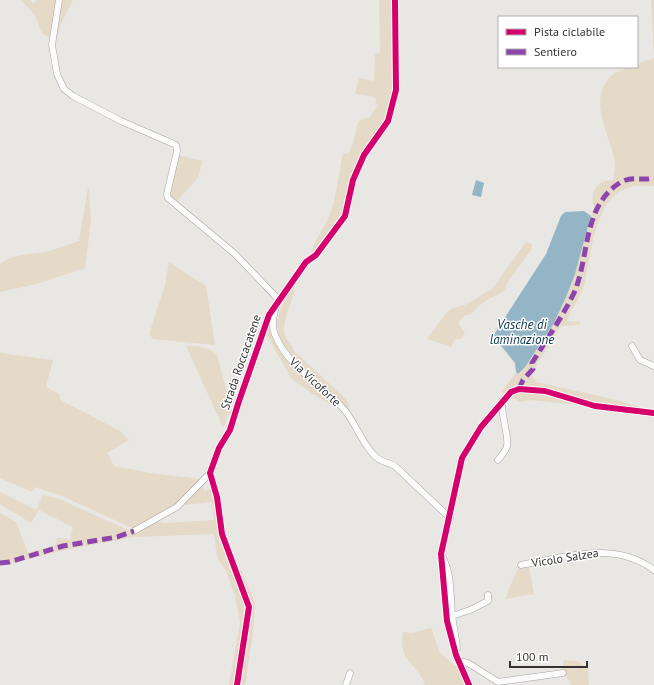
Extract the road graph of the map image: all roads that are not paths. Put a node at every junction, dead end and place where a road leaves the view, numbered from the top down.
1 (59, 0) edge
2 (395, 0) edge
3 (278, 299) junction
4 (632, 346) dead end
5 (654, 366) edge
6 (502, 401) junction
7 (654, 413) edge
8 (498, 460) dead end
9 (210, 473) junction
10 (450, 518) junction
11 (134, 531) dead end
12 (441, 554) junction
13 (521, 565) dead end
14 (654, 570) edge
15 (488, 594) dead end
16 (452, 616) junction
17 (456, 655) junction
18 (459, 661) junction
19 (350, 673) dead end
20 (564, 673) dead end
21 (516, 682) edge
22 (499, 683) edge
23 (237, 685) edge
24 (346, 685) edge
25 (469, 685) edge

1 - 3 street
2 - 3 street, Strada Roccacatene
3 - 9 street, Strada Roccacatene
3 - 10 street, Via Vicoforte
4 - 5 street
6 - 7 street
6 - 8 street
6 - 10 street
9 - 11 street, Strada Roccacatene
9 - 23 street
10 - 12 street
12 - 16 street
12 - 17 street
13 - 14 street, Vicolo Salzea
15 - 16 street
16 - 17 street
17 - 18 street
18 - 22 street
18 - 25 street
19 - 24 street
20 - 21 street
21 - 22 street

